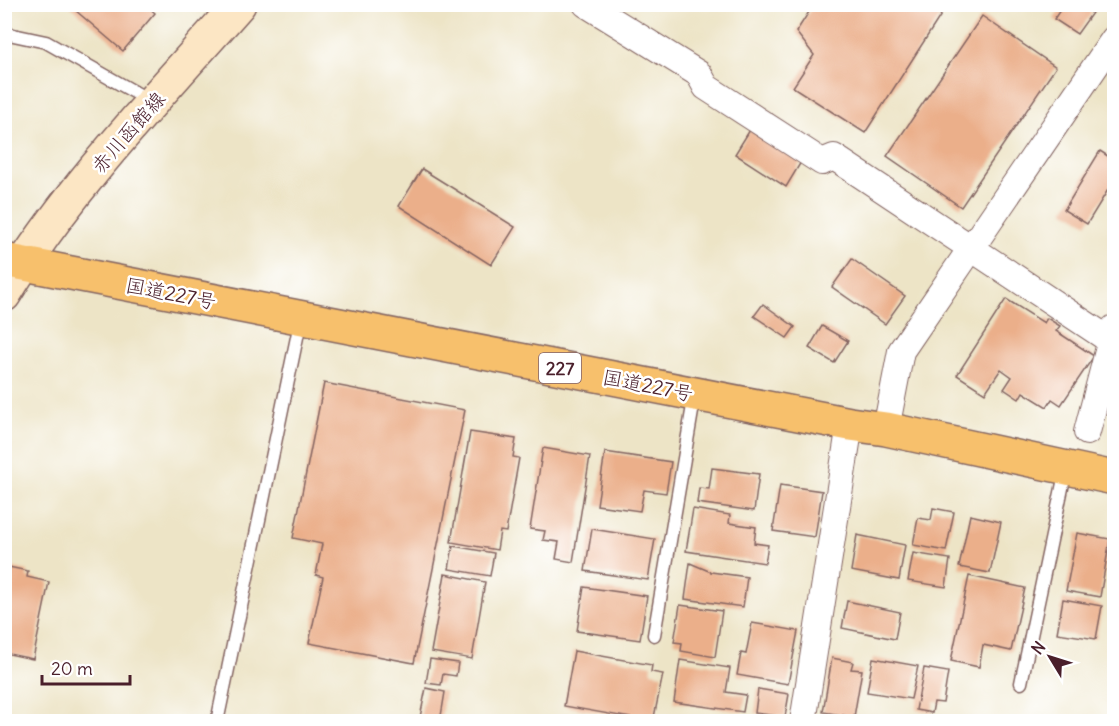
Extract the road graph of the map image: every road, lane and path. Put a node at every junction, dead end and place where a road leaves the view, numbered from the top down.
1 (239, 4) edge
2 (586, 4) edge
3 (4, 33) edge
4 (1114, 39) edge
5 (153, 102) junction
6 (972, 249) junction
7 (14, 262) edge
8 (4, 295) edge
9 (301, 318) junction
10 (1113, 334) edge
11 (696, 394) junction
12 (850, 424) junction
13 (886, 429) junction
14 (1088, 432) dead end
15 (1066, 467) junction
16 (1114, 477) edge
17 (654, 635) dead end
18 (1021, 682) dead end
19 (217, 722) edge
20 (803, 722) edge

1 - 5 main road, 赤川函館線
2 - 6 street
3 - 5 lane
4 - 6 street
5 - 7 main road, 赤川函館線
6 - 10 street
6 - 13 street
7 - 8 main road, 赤川函館線
7 - 9 highway, 国道227号 / 227
9 - 11 highway, 国道227号 / 227
9 - 19 lane
10 - 14 street
11 - 12 highway, 国道227号 / 227
11 - 17 lane
12 - 13 highway, 国道227号 / 227
12 - 20 street
13 - 15 highway, 国道227号 / 227
15 - 16 highway, 国道227号 / 227
15 - 18 lane

